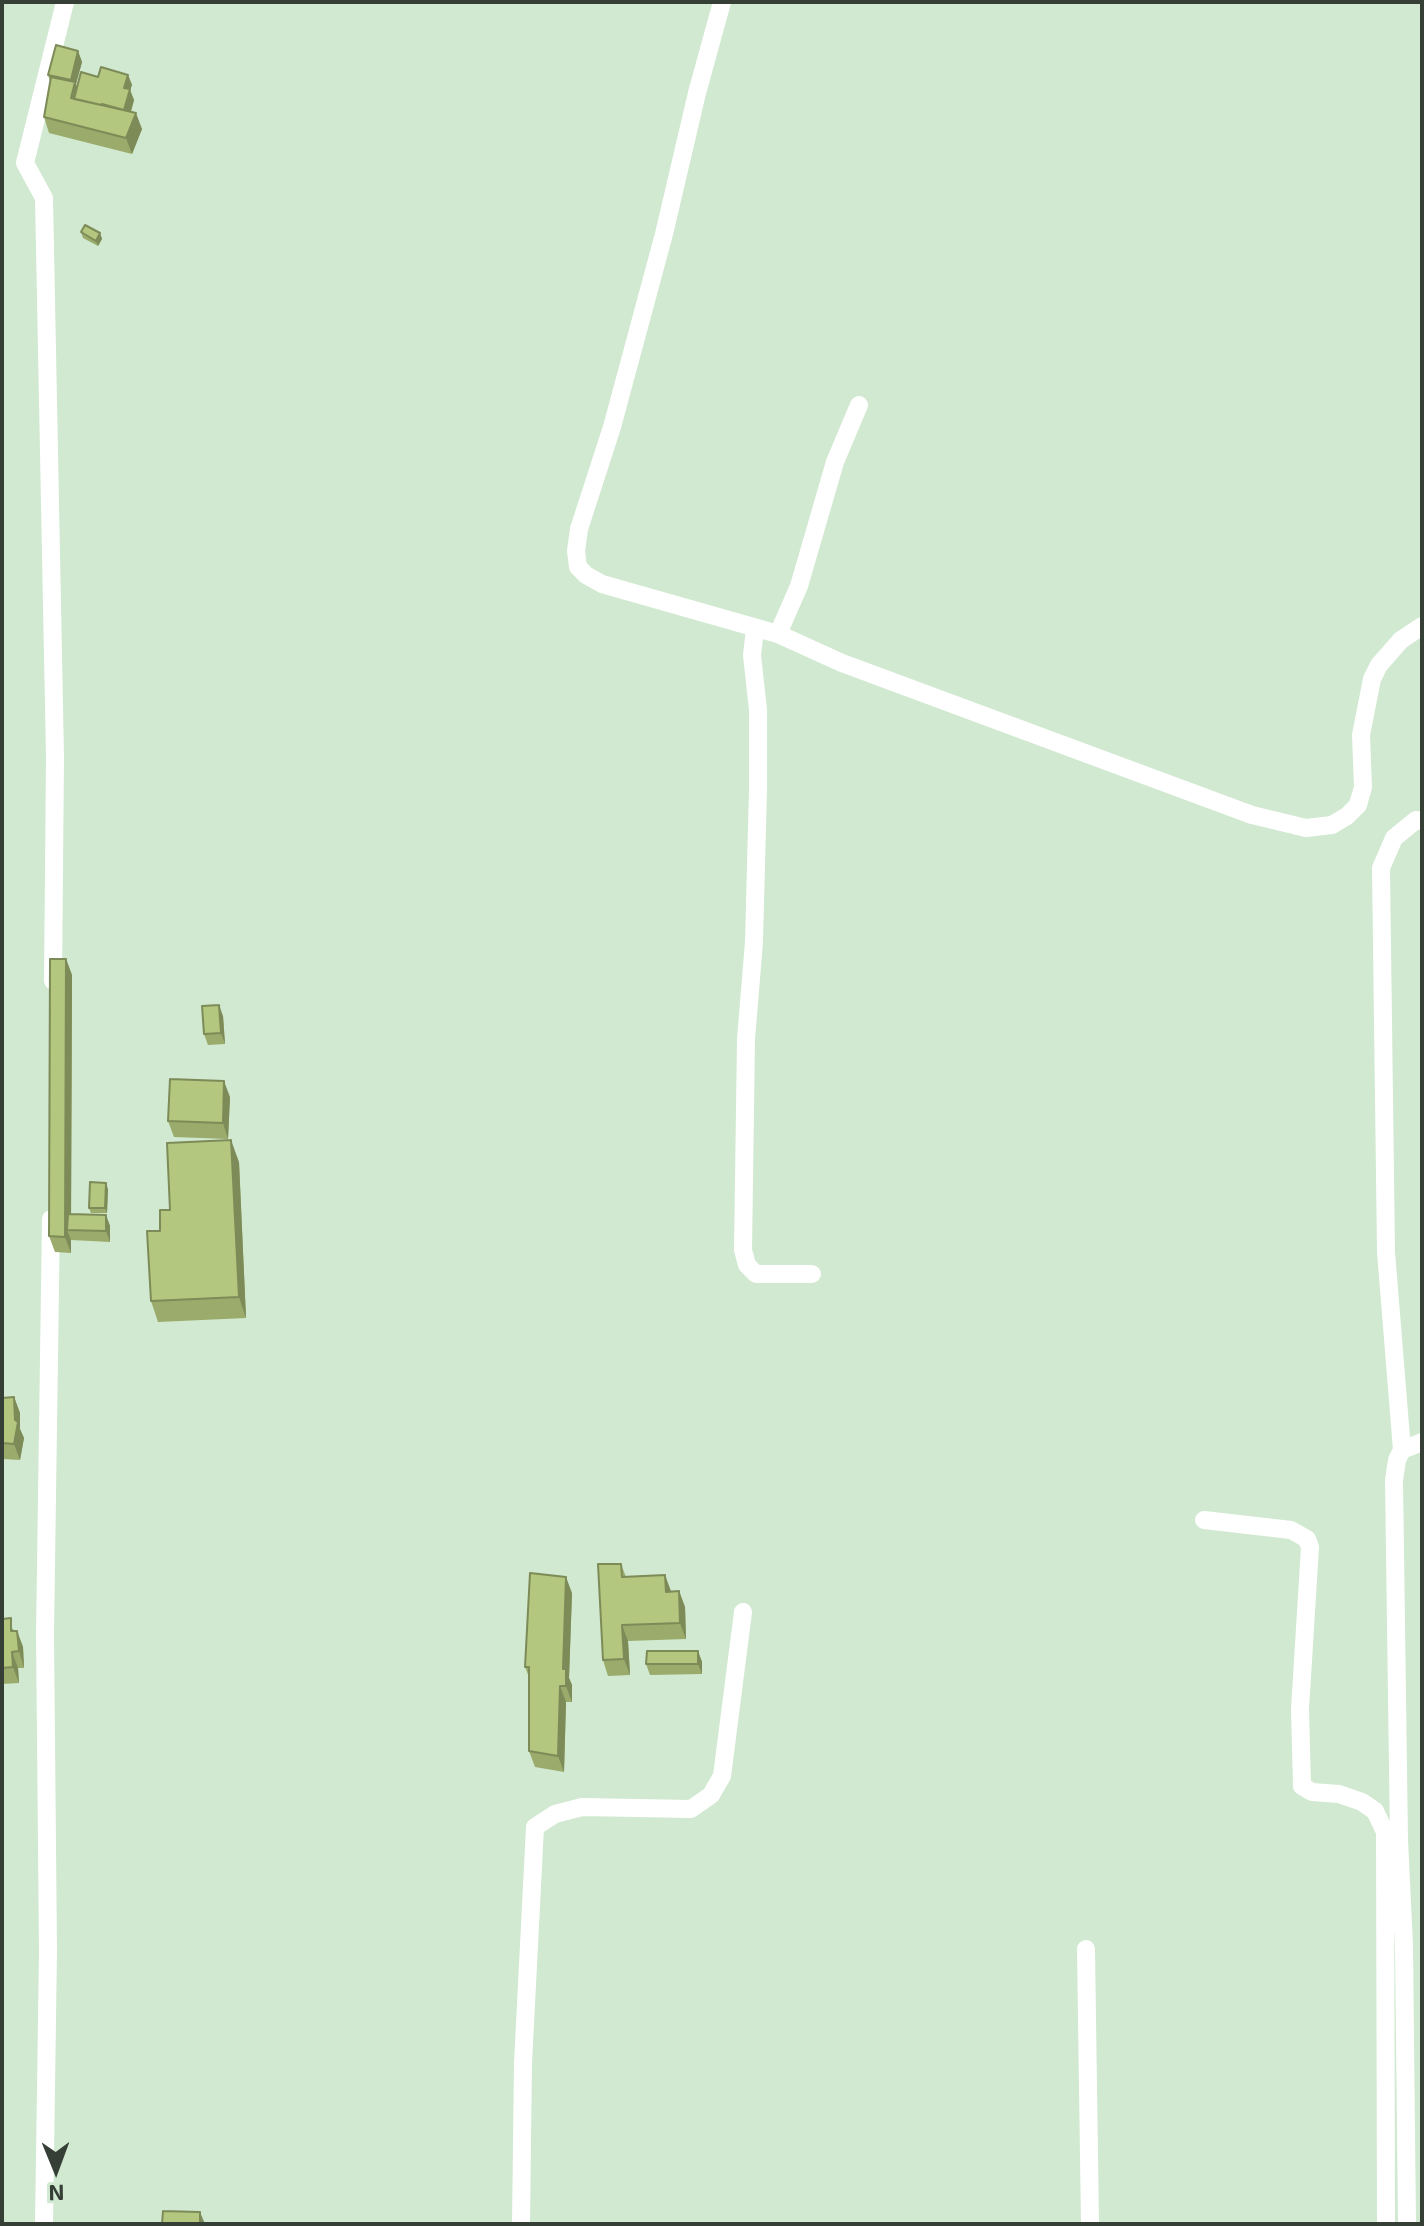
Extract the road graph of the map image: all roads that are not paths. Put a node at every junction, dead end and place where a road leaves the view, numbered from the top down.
1 (65, 2) edge
2 (722, 2) edge
3 (859, 405) dead end
4 (1422, 626) edge
5 (755, 629) junction
6 (778, 634) junction
7 (1422, 821) edge
8 (52, 1001) edge
9 (51, 1203) edge
10 (812, 1274) dead end
11 (1422, 1442) edge
12 (1402, 1450) junction
13 (1204, 1520) dead end
14 (743, 1612) dead end
15 (1086, 1949) dead end
16 (44, 2224) edge
17 (521, 2224) edge
18 (1090, 2224) edge
19 (1386, 2224) edge
20 (1407, 2224) edge

1 - 8 street
2 - 5 street
3 - 6 street
4 - 6 street
5 - 6 street
5 - 10 street
7 - 12 street
9 - 16 street
11 - 12 street
12 - 20 street
13 - 19 street
14 - 17 street
15 - 18 street

